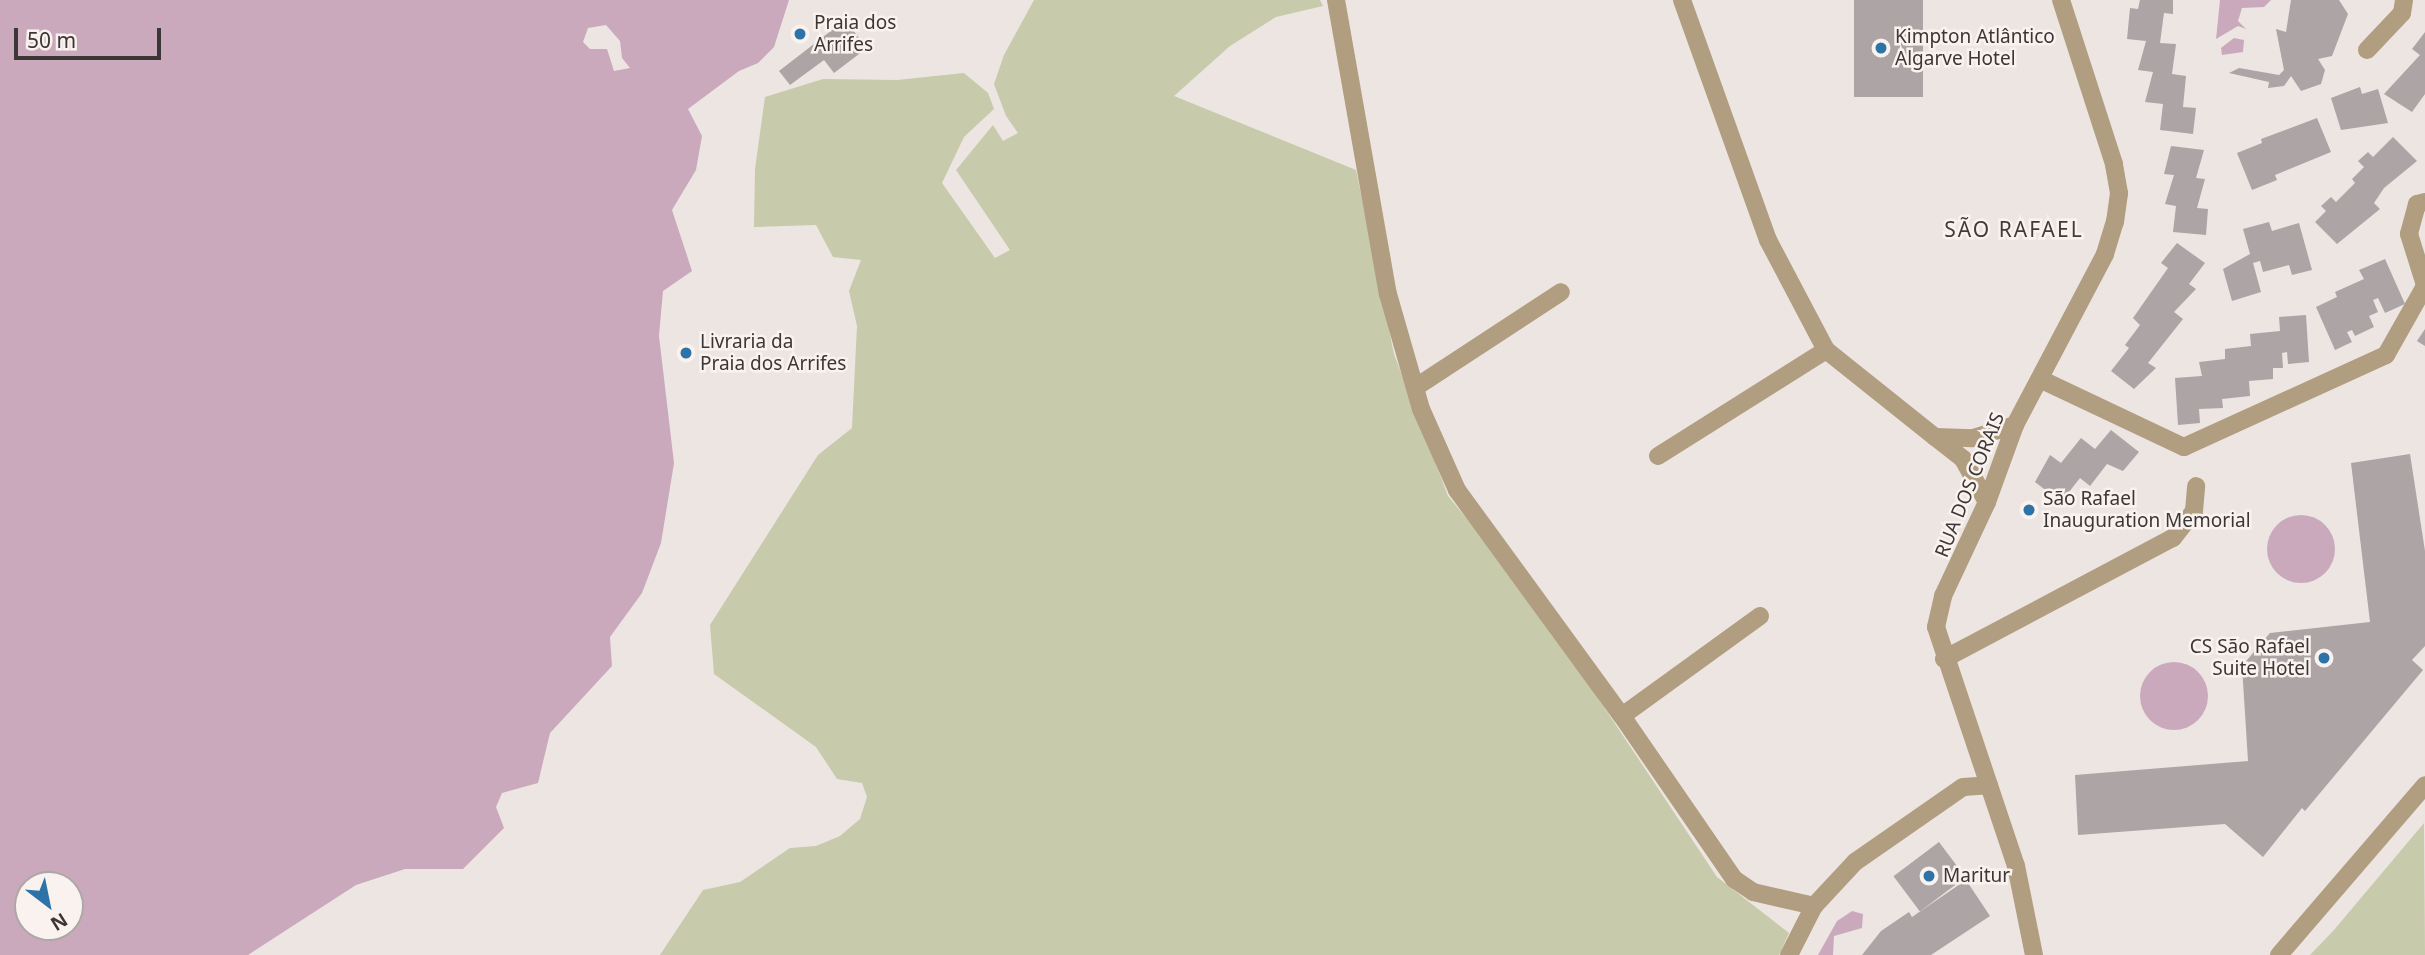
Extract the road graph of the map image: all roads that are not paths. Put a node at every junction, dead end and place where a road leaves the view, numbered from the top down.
1 (1336, 0) edge
2 (1682, 0) edge
3 (2061, 0) edge
4 (2404, 0) edge
5 (2367, 50) dead end
6 (2425, 202) edge
7 (2425, 286) edge
8 (1561, 292) dead end
9 (1826, 350) junction
10 (2042, 380) junction
11 (1416, 387) junction
12 (2015, 425) junction
13 (1936, 437) junction
14 (1658, 456) dead end
15 (2196, 486) dead end
16 (1987, 502) junction
17 (1760, 616) dead end
18 (1944, 659) junction
19 (1622, 716) junction
20 (1989, 785) junction
21 (2425, 785) edge
22 (1814, 906) junction
23 (2281, 952) edge
24 (1789, 955) edge
25 (2034, 955) edge

1 - 11 street
2 - 9 street
3 - 10 street, RUA DOS CORAIS
4 - 5 street
6 - 7 street
7 - 10 street
8 - 11 street
9 - 13 street
9 - 14 street
10 - 12 street, RUA DOS CORAIS
11 - 19 street
12 - 13 street
12 - 16 street, RUA DOS CORAIS
13 - 16 street
15 - 18 street
16 - 18 street, RUA DOS CORAIS
17 - 19 street
18 - 20 street, RUA DOS CORAIS
19 - 22 street
20 - 22 street
20 - 25 street, RUA DOS CORAIS
21 - 23 street
22 - 24 street

